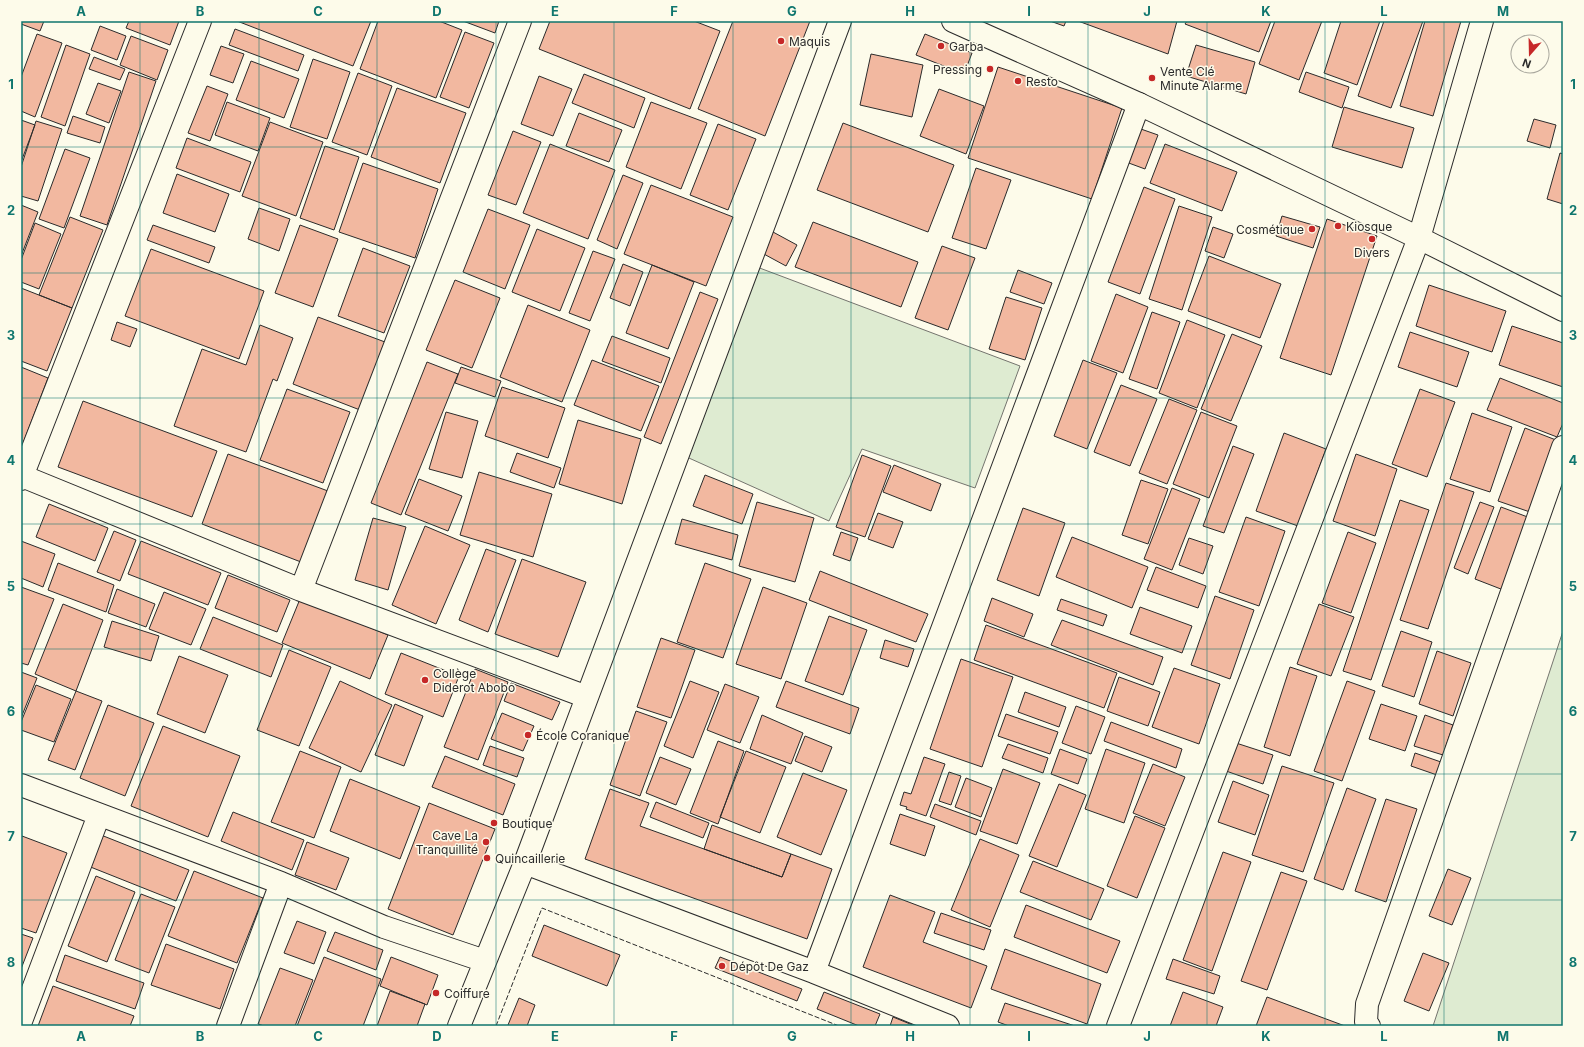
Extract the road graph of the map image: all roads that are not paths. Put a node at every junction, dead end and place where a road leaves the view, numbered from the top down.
1 (200, 21) edge
2 (520, 21) edge
3 (840, 21) edge
4 (953, 21) edge
5 (1482, 21) edge
6 (1139, 104) junction
7 (1419, 238) junction
8 (1563, 310) edge
9 (1563, 447) edge
10 (22, 478) edge
11 (301, 590) junction
12 (587, 697) junction
13 (21, 785) edge
14 (99, 815) junction
15 (525, 863) junction
16 (281, 883) junction
17 (485, 961) junction
18 (814, 972) junction
19 (21, 1021) edge
20 (228, 1026) edge
21 (459, 1026) edge
22 (948, 1026) edge
23 (1118, 1026) edge
24 (1370, 1026) edge

1 - 10 street
2 - 11 street
3 - 12 street
4 - 6 street
5 - 7 street
6 - 7 street
6 - 18 street
7 - 8 street
7 - 23 street
9 - 24 street
10 - 11 street
11 - 12 street
12 - 15 street
13 - 14 street
14 - 16 street
14 - 19 street
15 - 17 street
15 - 18 street
16 - 17 street
16 - 20 street
17 - 21 street
18 - 22 street

